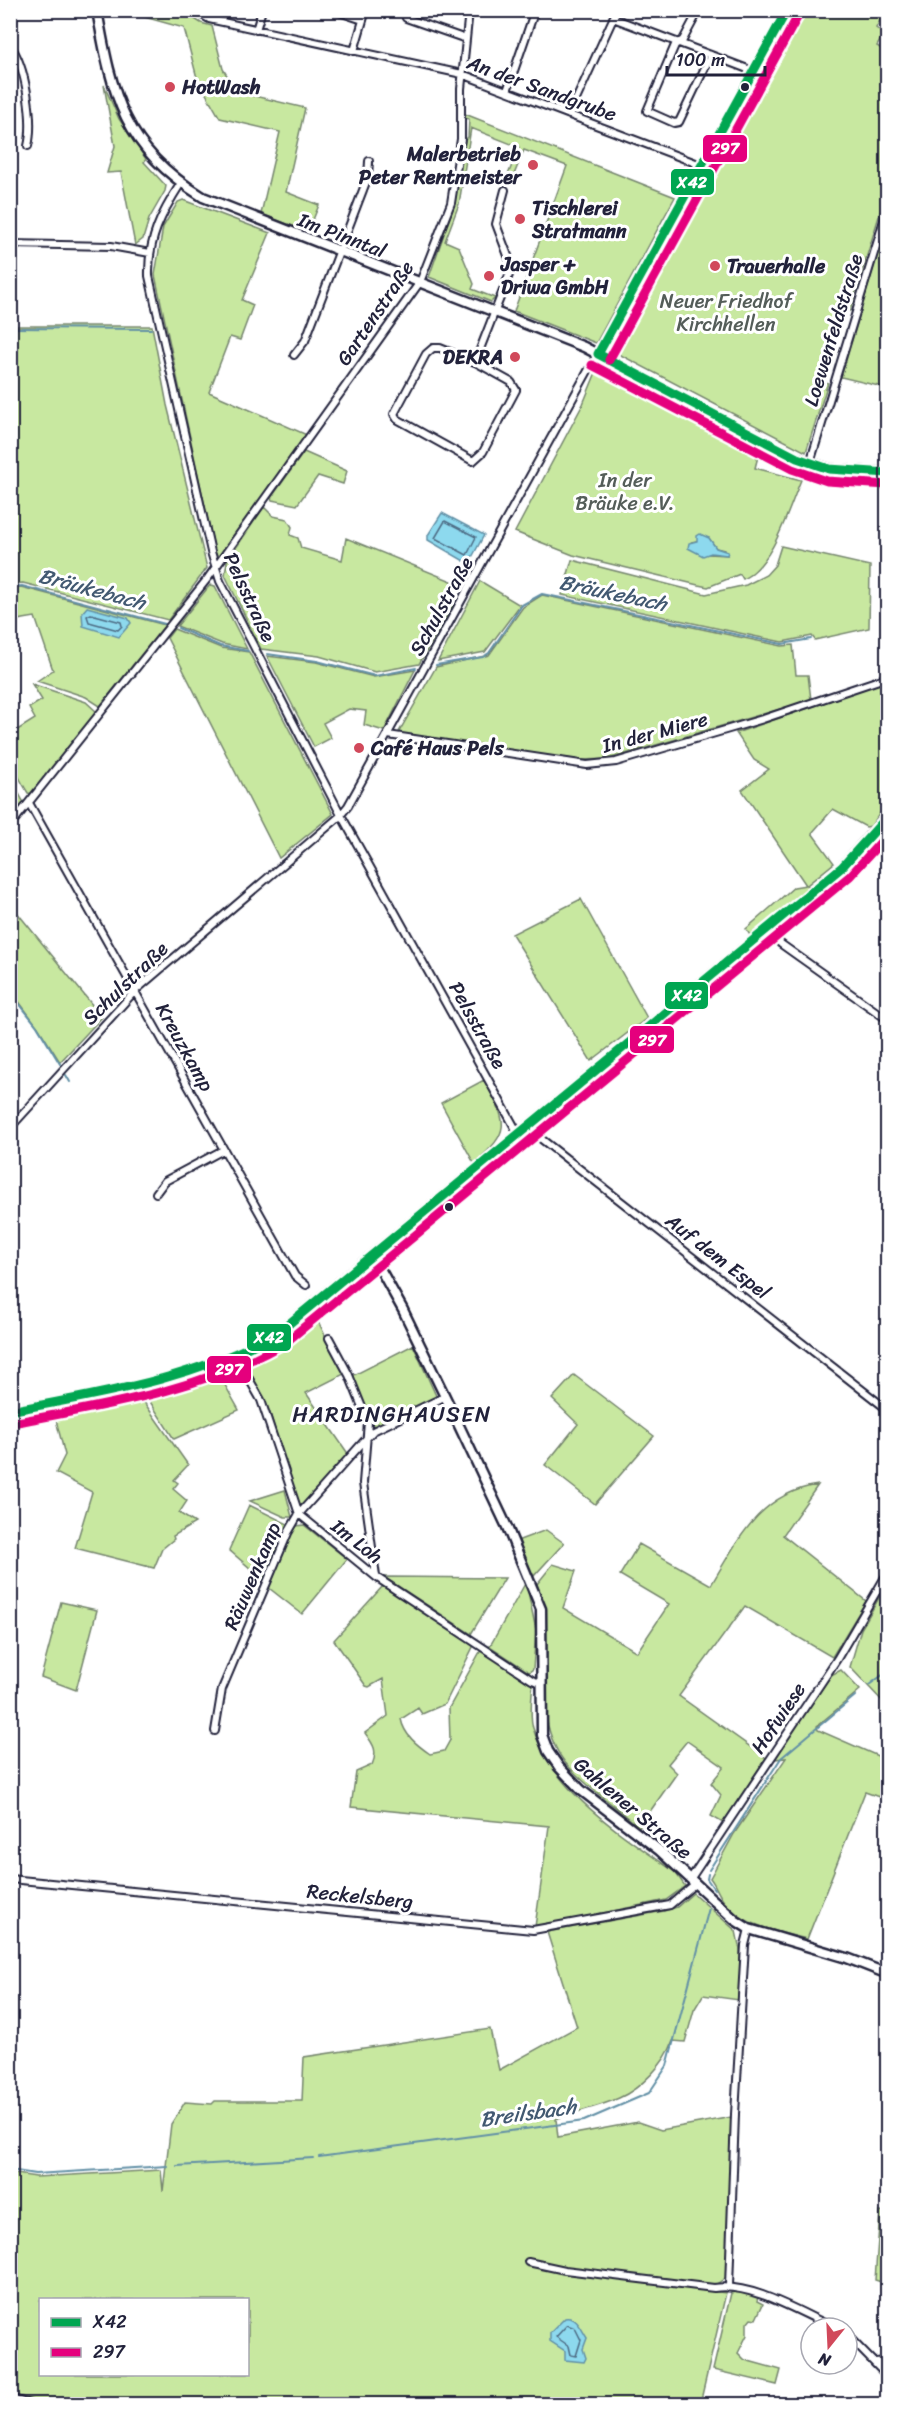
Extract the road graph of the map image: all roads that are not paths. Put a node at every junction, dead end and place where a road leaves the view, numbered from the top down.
1 (97, 10) edge
2 (194, 10) edge
3 (262, 10) edge
4 (333, 10) edge
5 (366, 10) edge
6 (404, 10) edge
7 (469, 10) edge
8 (535, 10) edge
9 (617, 10) edge
10 (699, 10) edge
11 (787, 10) edge
12 (614, 18) junction
13 (363, 20) junction
14 (256, 30) junction
15 (466, 39) junction
16 (679, 42) junction
17 (10, 45) edge
18 (354, 51) junction
19 (711, 55) junction
20 (753, 71) junction
21 (462, 74) junction
22 (507, 91) junction
23 (569, 115) junction
24 (28, 146) dead end
25 (369, 161) dead end
26 (701, 165) junction
27 (181, 183) junction
28 (505, 190) dead end
29 (888, 207) edge
30 (10, 244) edge
31 (339, 252) junction
32 (150, 253) junction
33 (420, 282) junction
34 (495, 312) junction
35 (598, 354) junction
36 (294, 355) dead end
37 (475, 362) junction
38 (810, 463) junction
39 (888, 473) edge
40 (215, 568) junction
41 (888, 677) edge
42 (388, 735) junction
43 (29, 803) junction
44 (341, 815) junction
45 (888, 815) edge
46 (10, 826) edge
47 (768, 930) junction
48 (135, 991) junction
49 (888, 1020) edge
50 (530, 1126) junction
51 (10, 1128) edge
52 (519, 1135) junction
53 (223, 1150) junction
54 (156, 1193) dead end
55 (373, 1256) junction
56 (306, 1285) dead end
57 (329, 1338) dead end
58 (236, 1356) junction
59 (444, 1397) junction
60 (888, 1410) edge
61 (10, 1411) edge
62 (367, 1439) junction
63 (299, 1514) junction
64 (888, 1572) edge
65 (376, 1577) junction
66 (541, 1683) junction
67 (215, 1731) dead end
68 (10, 1879) edge
69 (694, 1881) junction
70 (749, 1929) junction
71 (888, 1974) edge
72 (528, 2262) dead end
73 (729, 2286) junction
74 (808, 2316) edge
75 (859, 2347) edge
76 (888, 2361) edge
77 (875, 2362) junction
78 (888, 2377) edge
79 (10, 2398) edge
80 (30, 2404) edge

1 - 27 main road
2 - 14 street, An der Sandgrube
3 - 14 street
4 - 13 street
5 - 13 street
6 - 15 street
7 - 15 street, Gartenstraße
8 - 22 street
9 - 12 street
10 - 16 street
11 - 20 street, Schulstraße
12 - 16 street
12 - 23 street
13 - 18 street
14 - 18 street, An der Sandgrube
15 - 21 street, Gartenstraße
16 - 19 street
16 - 19 street
17 - 24 street
18 - 21 street, An der Sandgrube
19 - 20 street
20 - 26 street, Schulstraße
21 - 22 street, An der Sandgrube
21 - 33 street, Gartenstraße
22 - 23 street, An der Sandgrube
23 - 26 street, An der Sandgrube
25 - 31 street
26 - 35 street, Schulstraße
27 - 31 main road, Im Pinntal
27 - 32 street, Pelsstraße
28 - 34 street
29 - 38 street, Loewenfeldstraße
30 - 32 street
31 - 33 main road, Im Pinntal
31 - 36 street
32 - 40 street, Pelsstraße
33 - 34 main road, Im Pinntal
33 - 40 street, Gartenstraße
34 - 35 main road, Im Pinntal
34 - 37 street
35 - 38 main road, Im Pinntal
35 - 42 street, Schulstraße
37 - 37 street
38 - 39 main road, Im Pinntal
40 - 43 street, Gartenstraße
40 - 44 street, Pelsstraße
41 - 42 street, In der Miere
42 - 44 street, Schulstraße
43 - 46 street, Gartenstraße
43 - 48 street, Kreuzkamp
44 - 48 street, Schulstraße
44 - 52 street, Pelsstraße
45 - 47 main road
47 - 49 street
47 - 50 main road
48 - 51 street, Schulstraße
48 - 53 street, Kreuzkamp
50 - 52 main road
50 - 60 street, Auf dem Espel
52 - 55 main road
53 - 54 street
53 - 56 street, Kreuzkamp
55 - 58 main road
55 - 59 main road, Gahlener Straße
57 - 62 street
58 - 61 main road
58 - 63 street
59 - 62 street, Räuwenkamp
59 - 66 main road, Gahlener Straße
62 - 63 street, Räuwenkamp
62 - 65 street
63 - 65 street, Im Loh
63 - 67 street, Räuwenkamp
64 - 69 street, Hofwiese
65 - 66 street, Im Loh
66 - 69 main road, Gahlener Straße
68 - 69 street, Reckelsberg
69 - 70 main road, Gahlener Straße
70 - 71 main road, Gahlener Straße
70 - 73 street
72 - 73 street
73 - 74 street
75 - 77 street
76 - 77 street
77 - 78 street
79 - 80 street

